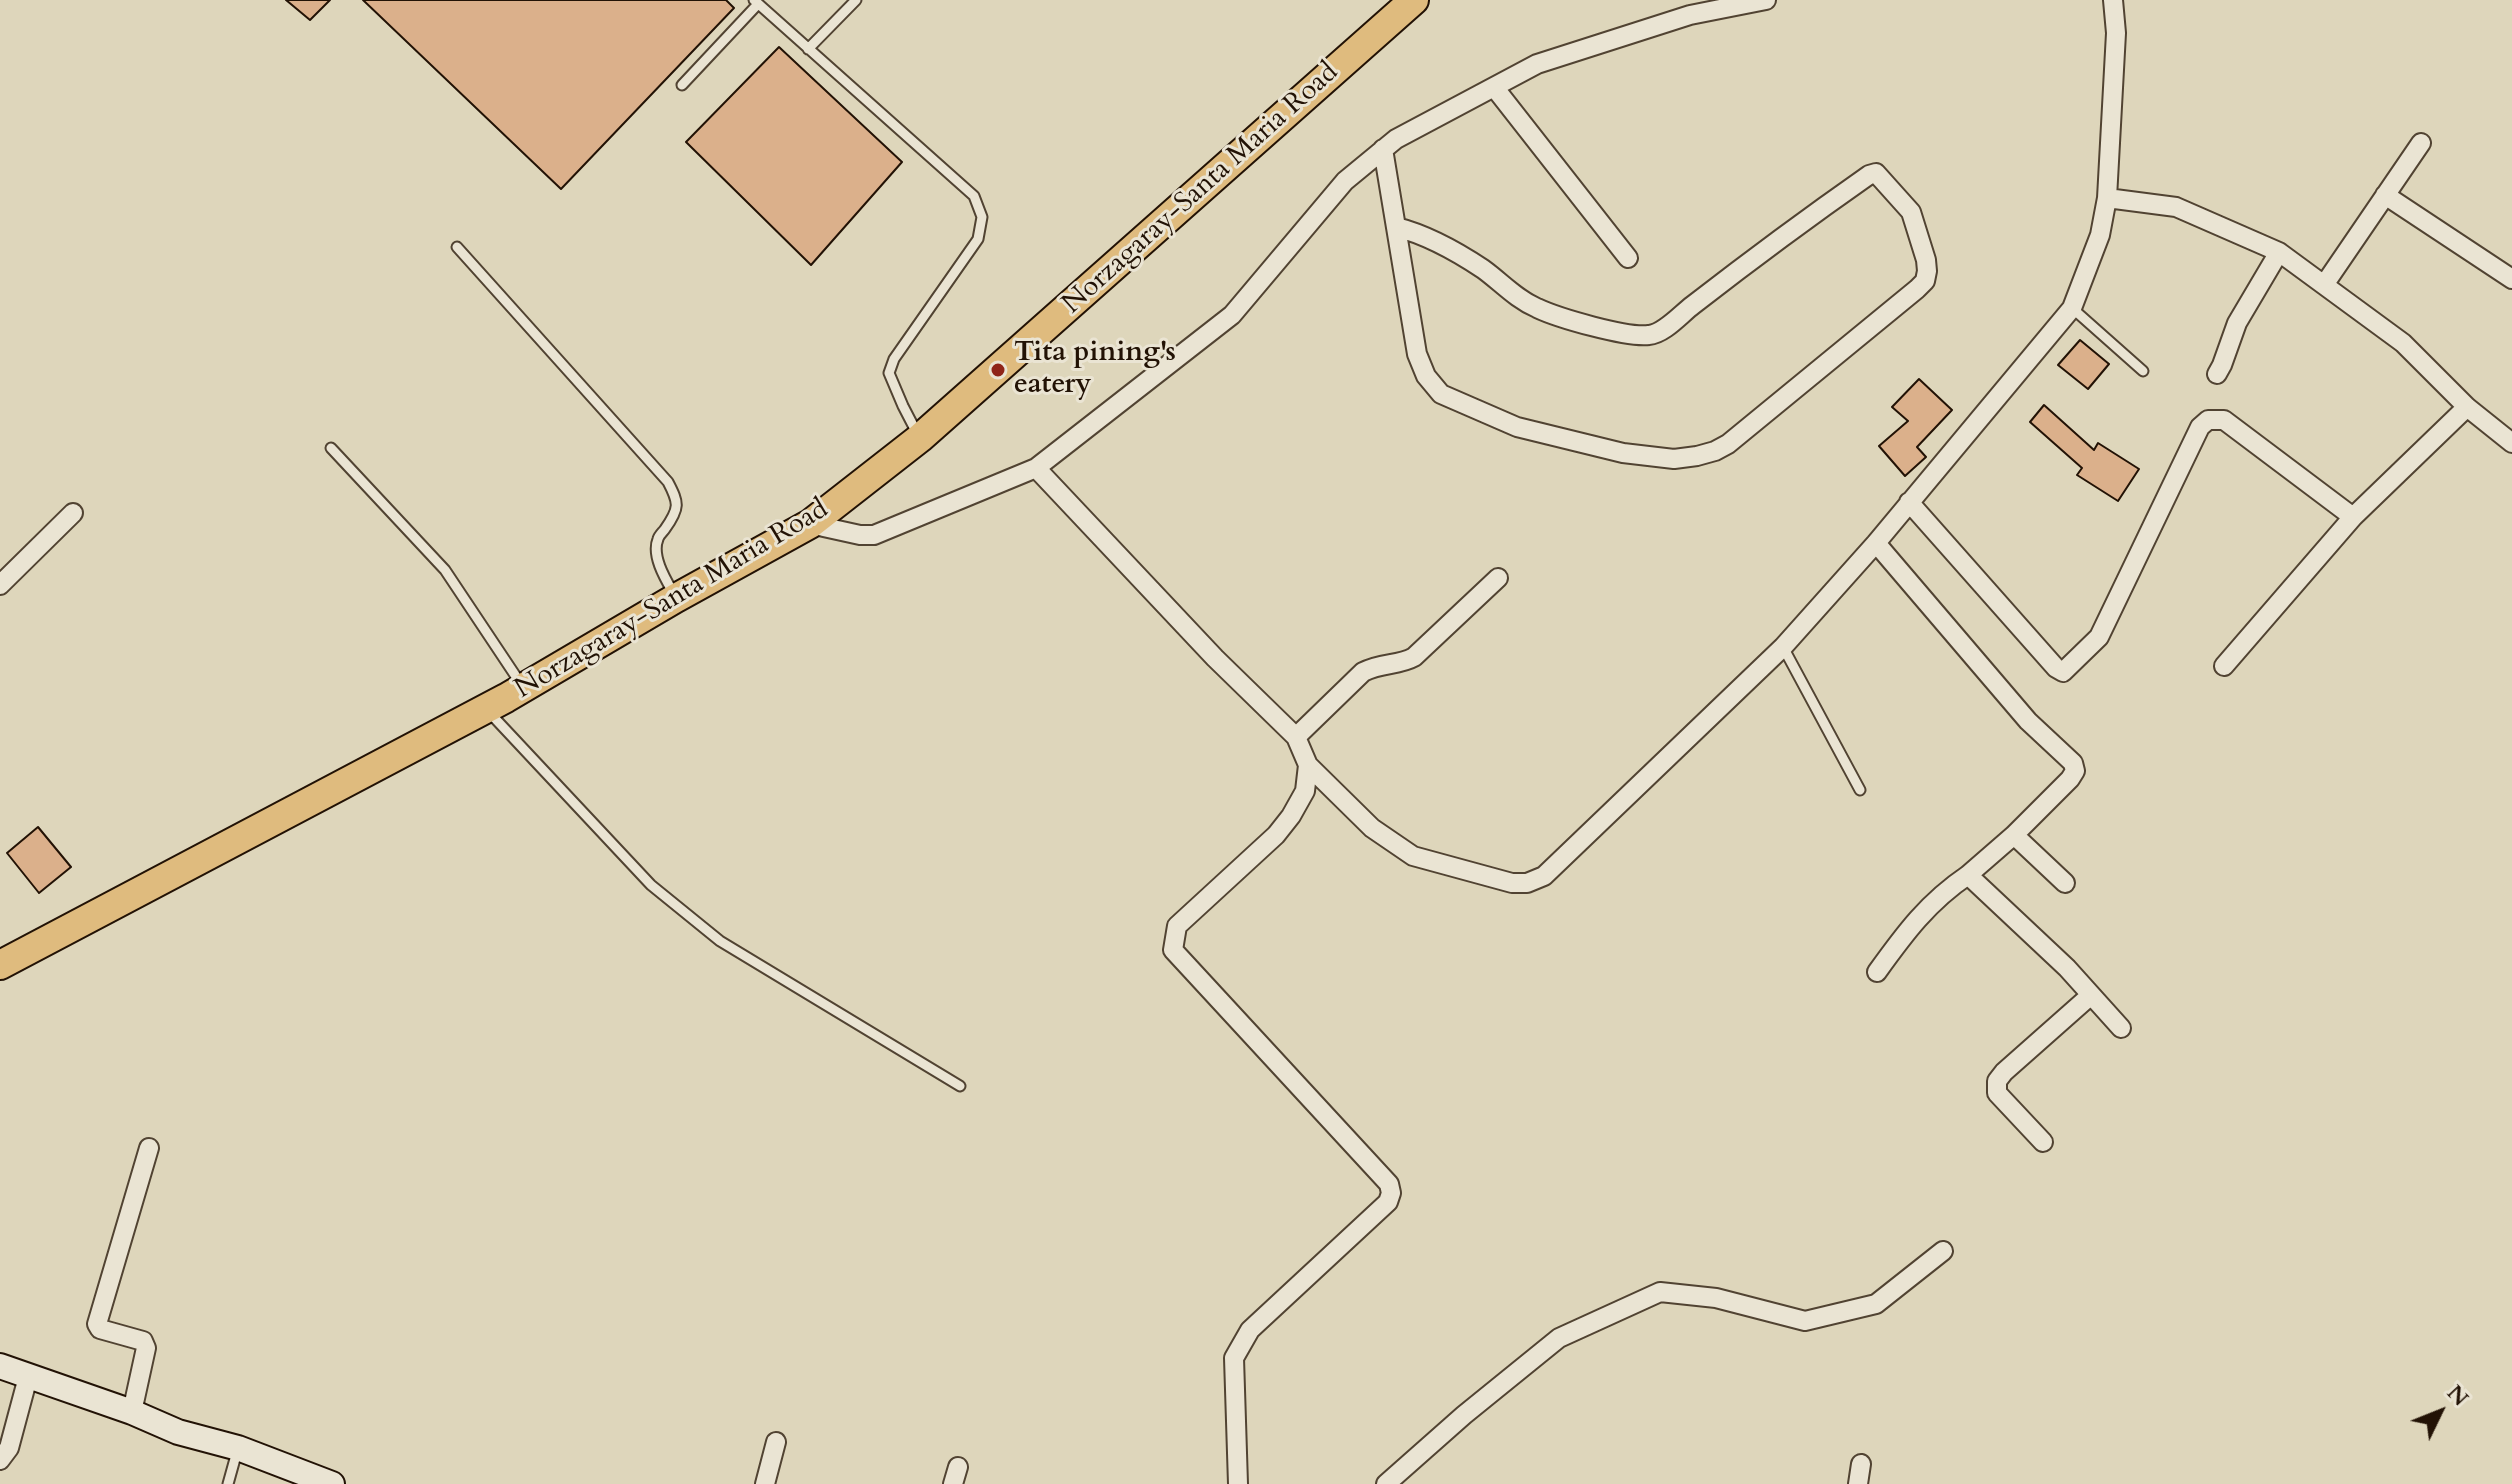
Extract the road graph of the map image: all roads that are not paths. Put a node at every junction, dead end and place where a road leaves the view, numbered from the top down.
1 (856, 0) edge
2 (1414, 0) edge
3 (1766, 0) edge
4 (2113, 0) edge
5 (756, 2) edge
6 (1691, 7) edge
7 (808, 49) junction
8 (682, 85) dead end
9 (1494, 87) junction
10 (2421, 143) dead end
11 (1383, 149) junction
12 (2385, 195) junction
13 (2107, 198) junction
14 (1396, 227) junction
15 (457, 247) dead end
16 (2279, 252) junction
17 (1628, 258) dead end
18 (2512, 279) edge
19 (2324, 285) junction
20 (2072, 308) junction
21 (2143, 371) dead end
22 (2217, 374) dead end
23 (2467, 407) junction
24 (920, 438) junction
25 (2512, 443) edge
26 (331, 448) dead end
27 (1036, 468) junction
28 (1909, 502) junction
29 (73, 513) dead end
30 (2353, 517) junction
31 (810, 524) junction
32 (1876, 543) junction
33 (1498, 578) dead end
34 (0, 585) edge
35 (676, 598) junction
36 (1783, 647) junction
37 (2224, 666) dead end
38 (524, 688) junction
39 (486, 708) junction
40 (1296, 737) junction
41 (1308, 765) junction
42 (1860, 790) dead end
43 (2014, 835) junction
44 (1968, 875) junction
45 (2065, 883) dead end
46 (0, 965) edge
47 (1877, 972) dead end
48 (2091, 995) junction
49 (2121, 1028) dead end
50 (960, 1086) dead end
51 (2043, 1142) dead end
52 (149, 1148) dead end
53 (1943, 1251) dead end
54 (0, 1366) edge
55 (28, 1377) junction
56 (132, 1412) junction
57 (776, 1442) dead end
58 (238, 1448) junction
59 (0, 1460) edge
60 (1861, 1464) dead end
61 (228, 1484) edge
62 (332, 1484) edge
63 (765, 1484) edge
64 (1238, 1484) edge
65 (1386, 1484) edge
66 (1858, 1484) edge

1 - 7 lane
2 - 24 main road, Norzagaray-Santa Maria Road
3 - 6 street
4 - 13 street
5 - 7 lane
5 - 8 lane
6 - 9 street
7 - 24 lane
9 - 11 street
9 - 17 street
10 - 12 street
11 - 14 street
11 - 27 street
12 - 18 street
12 - 19 street
13 - 16 street
13 - 20 street
14 - 14 street
15 - 35 lane
16 - 19 street
16 - 22 street
19 - 23 street
20 - 21 lane
20 - 28 street
23 - 25 street
23 - 30 street
24 - 31 main road, Norzagaray-Santa Maria Road
26 - 38 lane
27 - 31 street
27 - 40 street
28 - 30 street
28 - 32 street
29 - 34 street
30 - 37 street
31 - 35 main road, Norzagaray-Santa Maria Road
32 - 36 street
32 - 43 street
33 - 40 street
35 - 38 main road, Norzagaray-Santa Maria Road
36 - 41 street
36 - 42 lane
38 - 39 main road, Norzagaray-Santa Maria Road
39 - 46 main road, Norzagaray-Santa Maria Road
39 - 50 lane
40 - 41 street
41 - 64 street
43 - 44 street
43 - 45 street
44 - 47 street
44 - 48 street
48 - 49 street
48 - 51 street
52 - 56 street
53 - 65 street
54 - 55 main road
55 - 56 main road
55 - 59 street
56 - 58 main road
57 - 63 street
58 - 61 lane
58 - 62 main road
60 - 66 street

